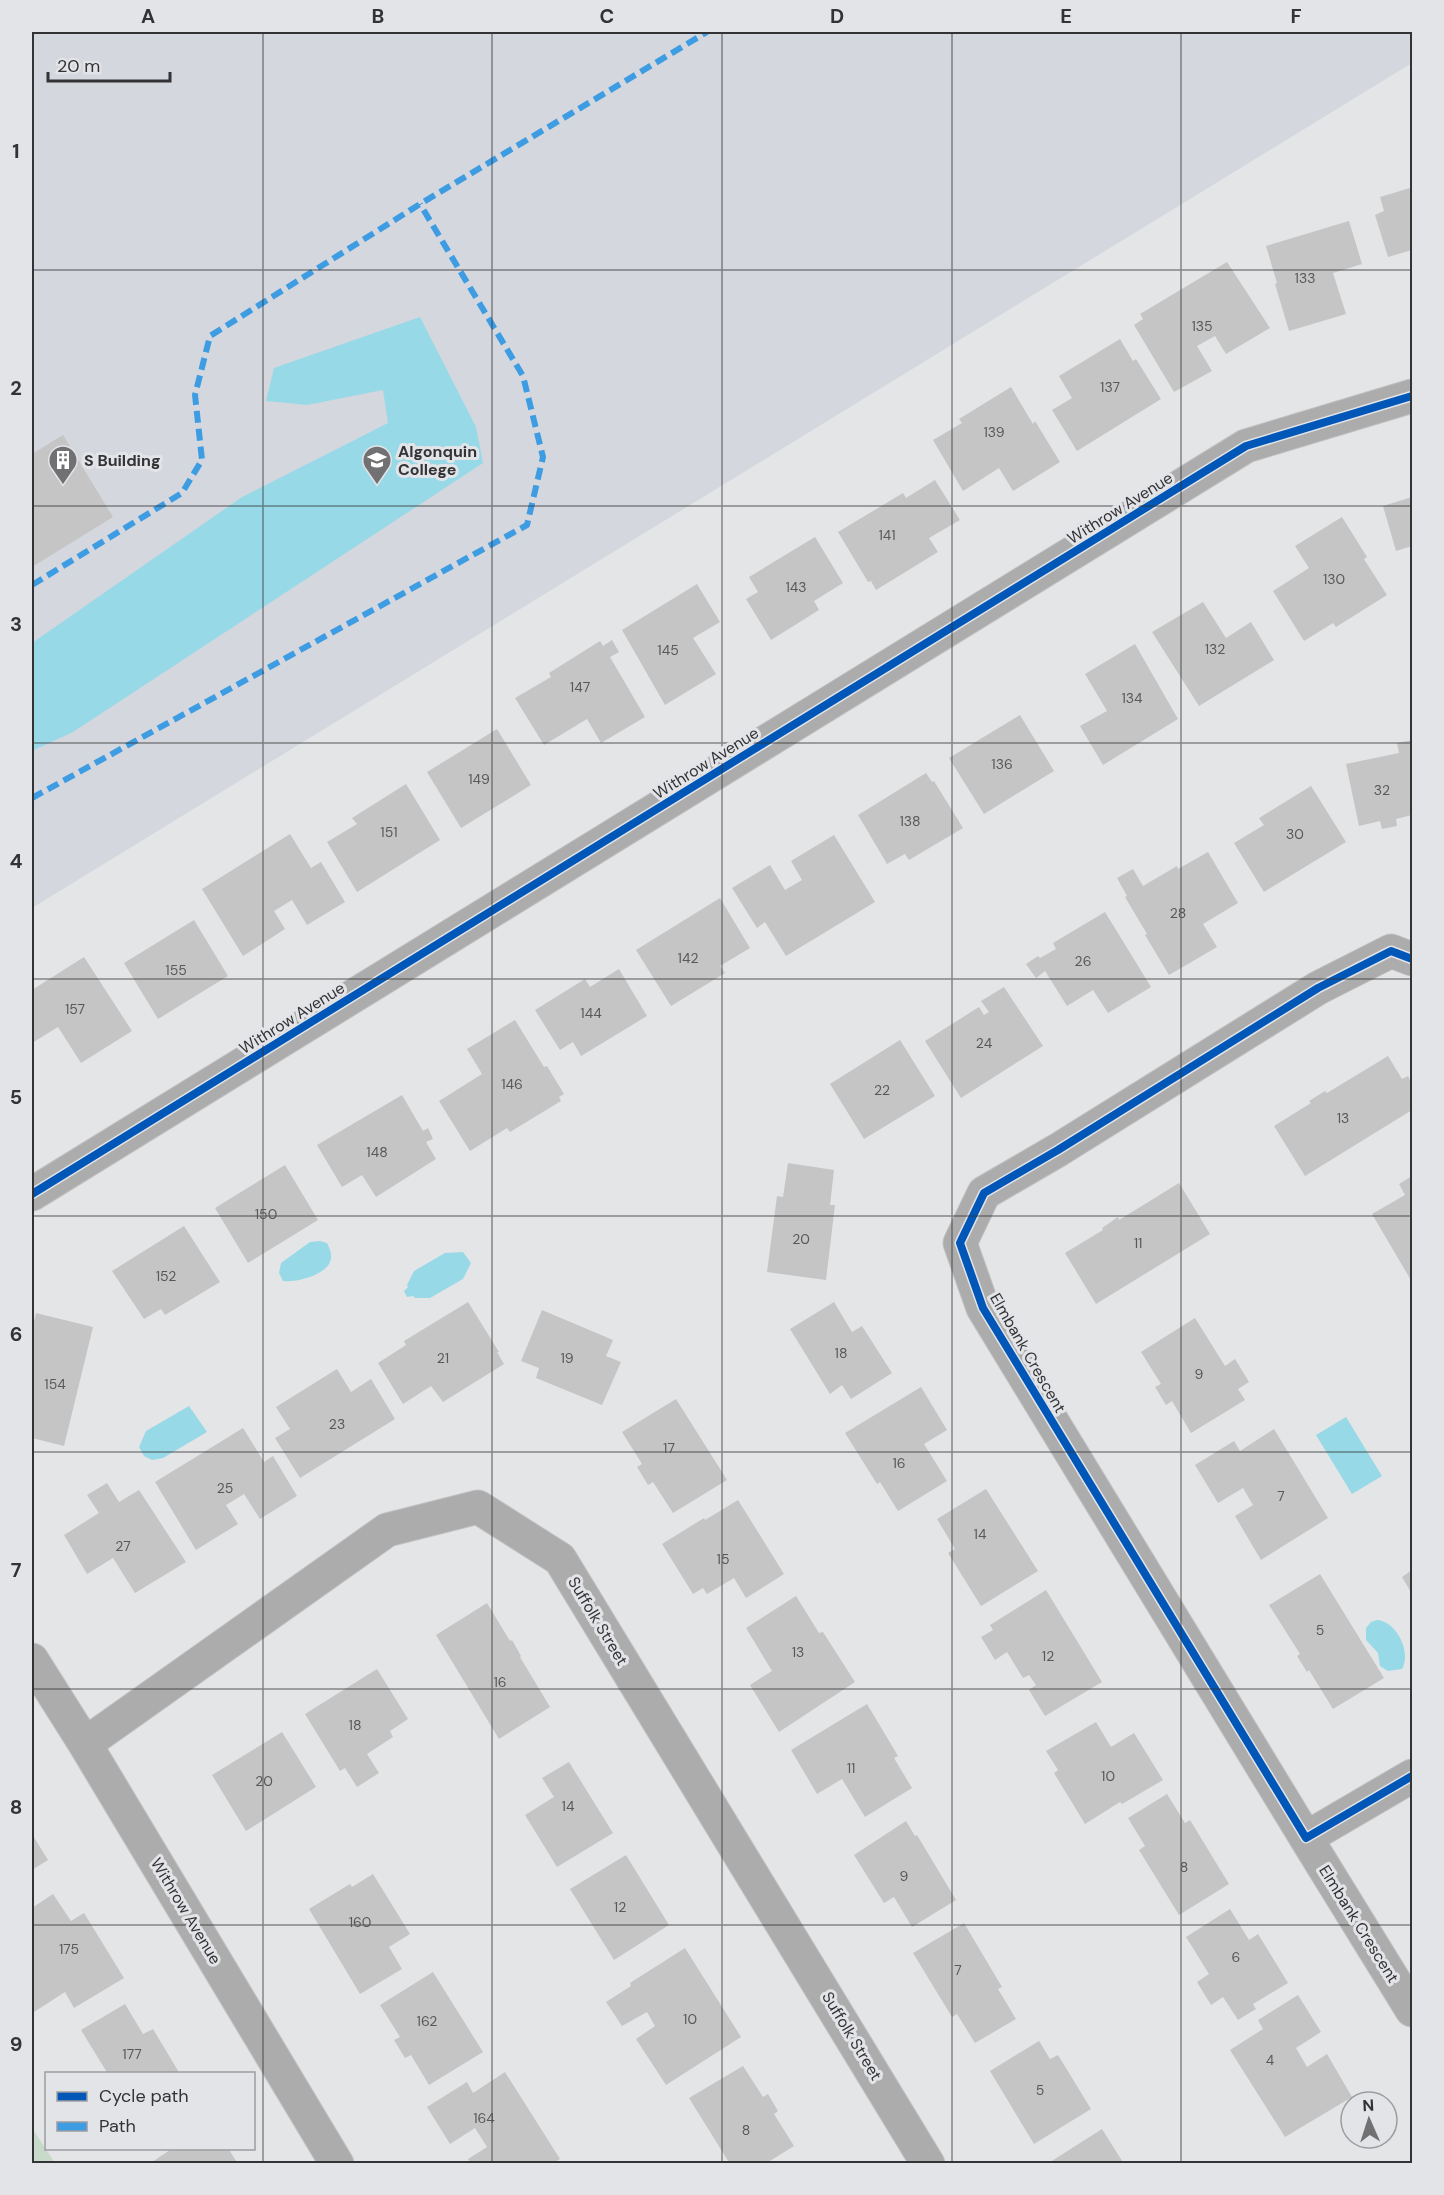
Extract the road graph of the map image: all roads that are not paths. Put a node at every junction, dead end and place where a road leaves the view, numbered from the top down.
1 (1413, 396) edge
2 (1413, 959) edge
3 (32, 1194) edge
4 (32, 1660) edge
5 (85, 1744) junction
6 (1413, 1776) edge
7 (1306, 1838) junction
8 (1413, 2010) edge
9 (338, 2163) edge
10 (928, 2163) edge

1 - 3 street, Withrow Avenue
2 - 7 street, Elmbank Crescent
4 - 5 street, Withrow Avenue
5 - 9 street, Withrow Avenue
5 - 10 street, Suffolk Street
6 - 7 street
7 - 8 street, Elmbank Crescent

